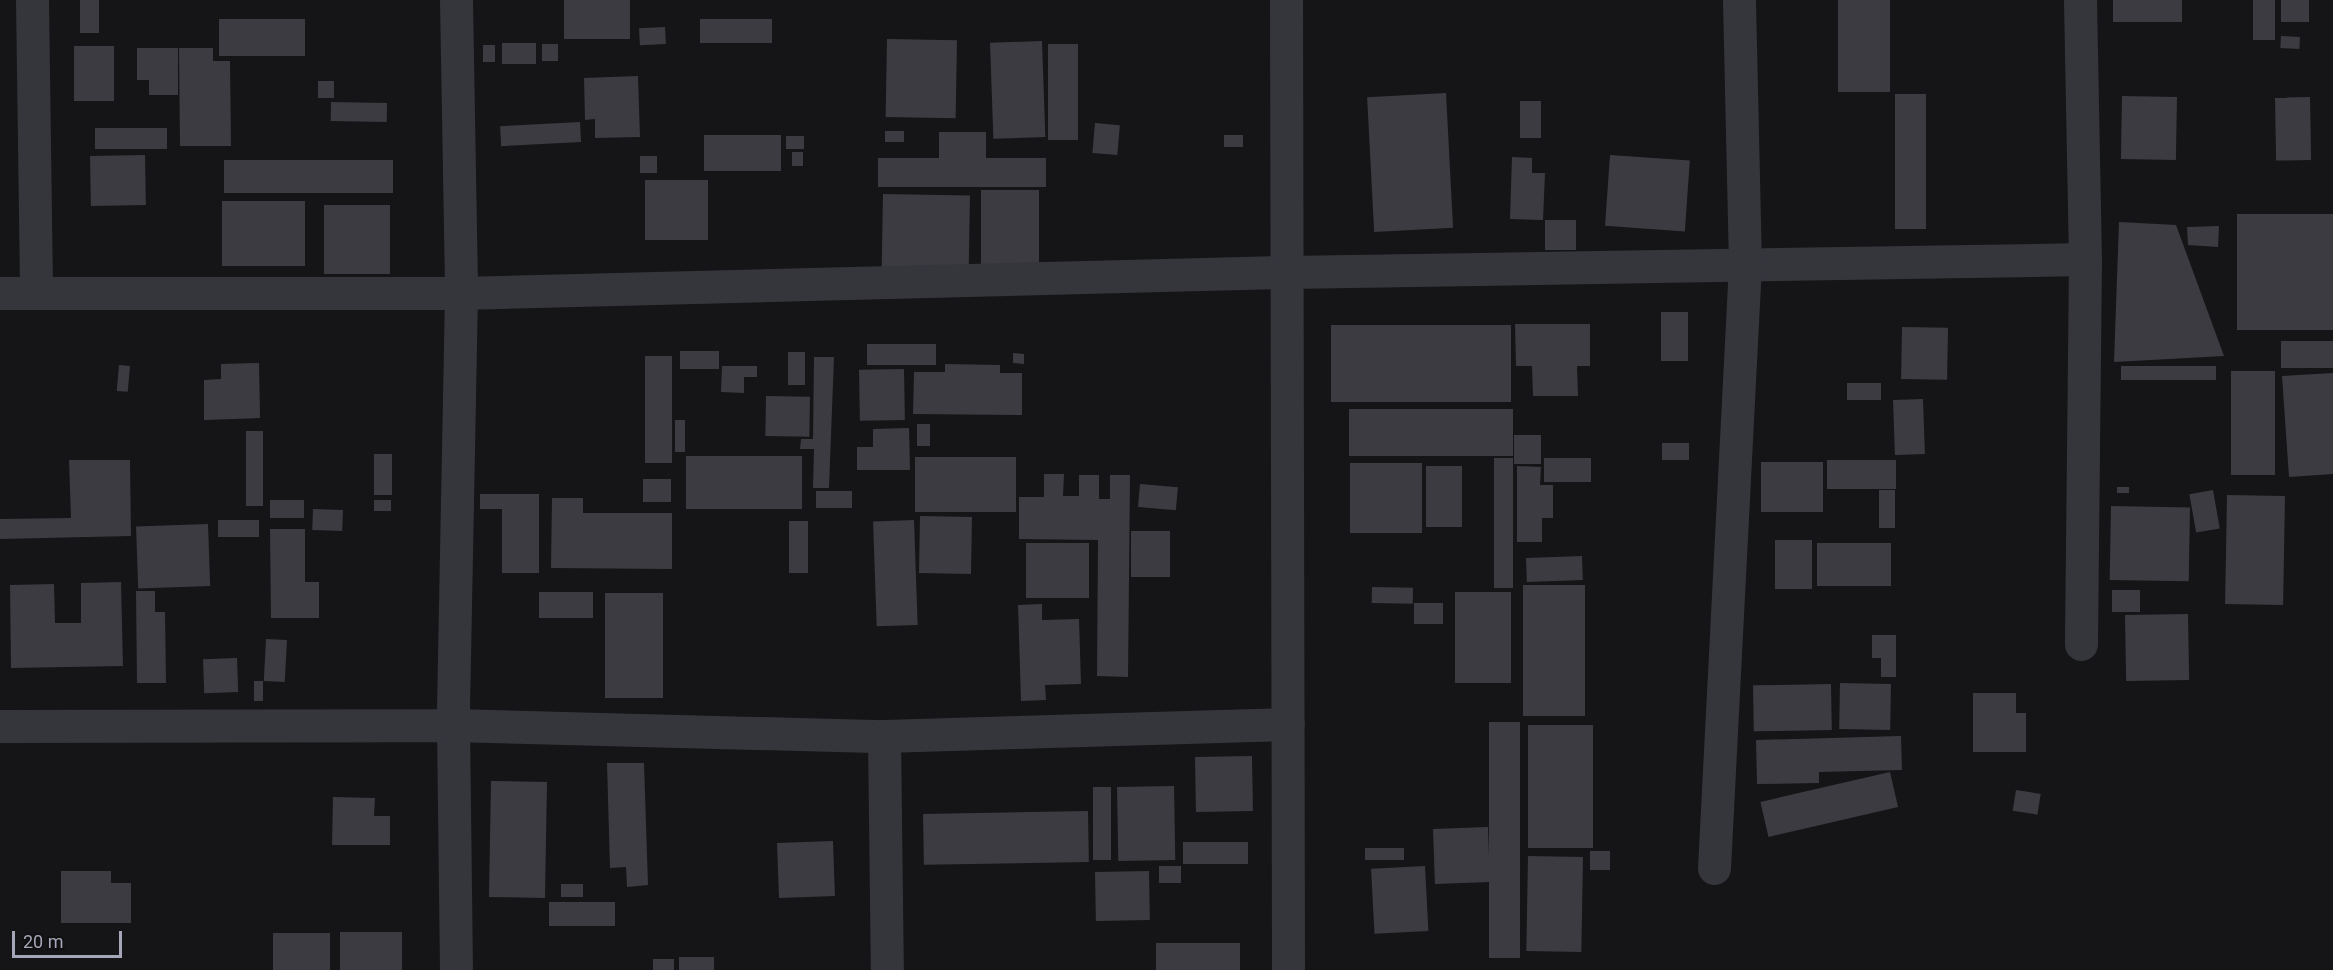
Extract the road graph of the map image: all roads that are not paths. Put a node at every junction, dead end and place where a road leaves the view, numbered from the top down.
1 (32, 0) edge
2 (456, 0) edge
3 (1286, 0) edge
4 (1739, 0) edge
5 (2080, 0) edge
6 (2085, 259) junction
7 (1744, 265) junction
8 (1287, 272) junction
9 (0, 293) edge
10 (36, 293) junction
11 (461, 293) junction
12 (2081, 644) dead end
13 (1288, 724) junction
14 (453, 725) junction
15 (0, 726) edge
16 (884, 736) junction
17 (1714, 868) dead end
18 (456, 970) edge
19 (887, 970) edge
20 (1288, 970) edge

1 - 10 street
2 - 11 street
3 - 8 street
4 - 7 street
5 - 6 street
6 - 7 street
6 - 12 street
7 - 8 street
7 - 17 street
8 - 11 street
8 - 13 street
9 - 10 street
10 - 11 street
11 - 14 street
13 - 16 street
13 - 20 street
14 - 15 street
14 - 16 street
14 - 18 street
16 - 19 street

